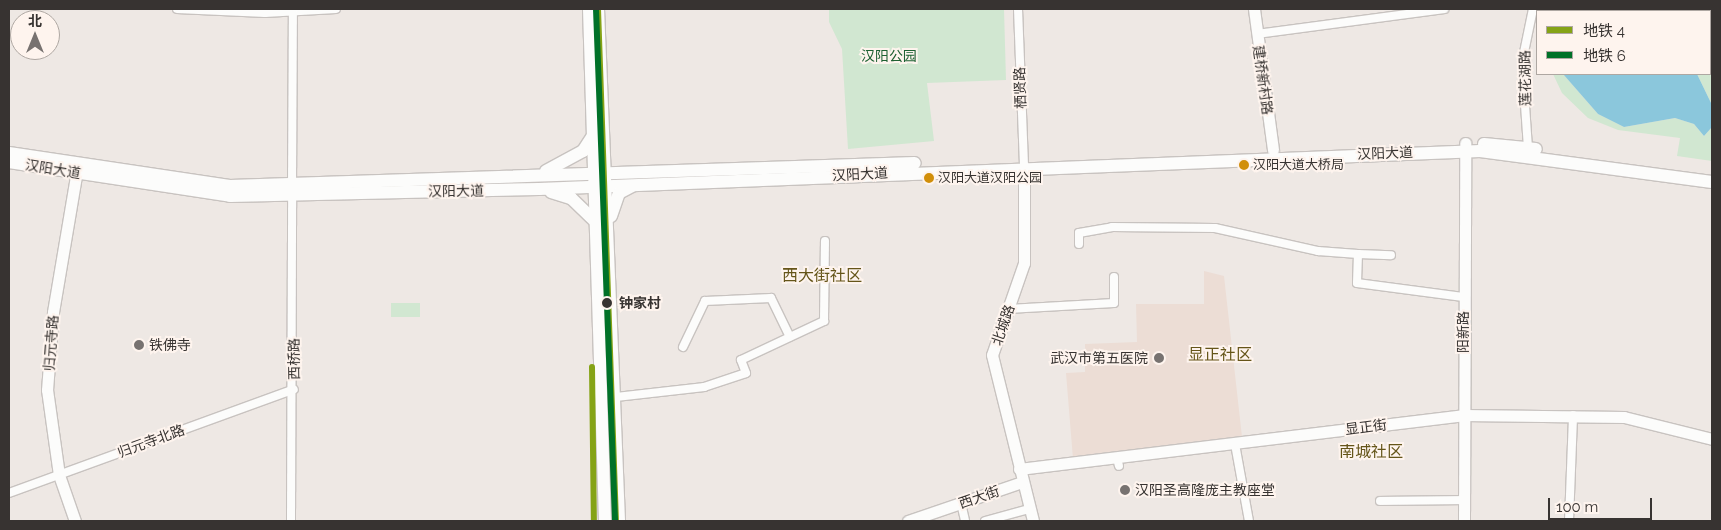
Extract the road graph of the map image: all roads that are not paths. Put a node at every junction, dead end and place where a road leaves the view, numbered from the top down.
1 (177, 9) edge
2 (336, 9) edge
3 (589, 9) edge
4 (598, 9) edge
5 (1018, 9) edge
6 (1254, 9) edge
7 (1444, 9) edge
8 (1533, 9) edge
9 (293, 13) junction
10 (1257, 34) junction
11 (599, 134) junction
12 (1464, 147) junction
13 (1528, 148) junction
14 (1273, 150) junction
15 (9, 153) edge
16 (9, 162) edge
17 (1023, 163) junction
18 (78, 169) junction
19 (601, 172) junction
20 (539, 174) junction
21 (1712, 174) edge
22 (644, 177) junction
23 (1712, 182) edge
24 (602, 186) junction
25 (539, 189) junction
26 (292, 191) junction
27 (603, 223) junction
28 (825, 241) dead end
29 (1079, 244) dead end
30 (1358, 254) junction
31 (1391, 256) dead end
32 (1114, 277) dead end
33 (1464, 297) junction
34 (1008, 309) junction
35 (790, 337) junction
36 (683, 347) dead end
37 (294, 389) junction
38 (616, 397) junction
39 (1463, 415) junction
40 (1573, 415) junction
41 (1712, 439) edge
42 (1235, 444) junction
43 (1019, 469) junction
44 (59, 475) junction
45 (1022, 482) junction
46 (9, 493) edge
47 (1464, 500) junction
48 (1380, 501) dead end
49 (961, 503) junction
50 (1030, 509) junction
51 (75, 521) edge
52 (291, 521) edge
53 (605, 521) edge
54 (620, 521) edge
55 (908, 521) edge
56 (965, 521) edge
57 (985, 521) edge
58 (1033, 521) edge
59 (1249, 521) edge
60 (1464, 521) edge
61 (1569, 521) edge

1 - 9 street
2 - 9 street
3 - 11 main road
4 - 11 main road
5 - 17 street, 栖贤路
6 - 10 street, 建桥新村路
7 - 10 street
8 - 13 street, 莲花湖路
9 - 26 street, 西桥路
10 - 14 street, 建桥新村路
11 - 19 main road
11 - 20 main road
11 - 22 main road
12 - 13 main road, 汉阳大道
12 - 14 main road, 汉阳大道
12 - 17 main road, 汉阳大道
12 - 23 main road, 汉阳大道
12 - 33 street, 阳新路
13 - 21 main road, 汉阳大道
14 - 17 main road, 汉阳大道
15 - 18 main road, 汉阳大道
16 - 18 main road, 汉阳大道
17 - 22 main road, 汉阳大道
17 - 34 street, 北城路
18 - 26 main road, 汉阳大道
18 - 44 street, 归元寺路
19 - 20 main road, 汉阳大道
19 - 22 main road, 汉阳大道
19 - 24 main road
20 - 26 main road, 汉阳大道
22 - 24 main road, 汉阳大道
22 - 27 main road
24 - 25 main road, 汉阳大道
24 - 27 main road
25 - 26 main road, 汉阳大道
25 - 27 main road
26 - 37 street, 西桥路
27 - 38 main road
27 - 53 main road
28 - 35 street
29 - 30 street
30 - 31 street
30 - 33 street
32 - 34 street
33 - 39 street, 阳新路
34 - 43 street, 北城路
35 - 36 street
35 - 38 street
37 - 44 street, 归元寺北路
37 - 52 street, 西桥路
38 - 54 main road
39 - 40 street, 显正街
39 - 42 street, 显正街
39 - 47 street, 阳新路
40 - 41 street, 显正街
40 - 61 street
42 - 43 street, 显正街
42 - 59 street
43 - 45 street, 北城路
44 - 46 street, 归元寺北路
44 - 51 street, 归元寺路
45 - 49 street, 西大街
45 - 50 street, 北城路
47 - 48 street
47 - 60 street, 阳新路
49 - 55 street, 西大街
49 - 56 street
50 - 57 street
50 - 58 street, 北城路

